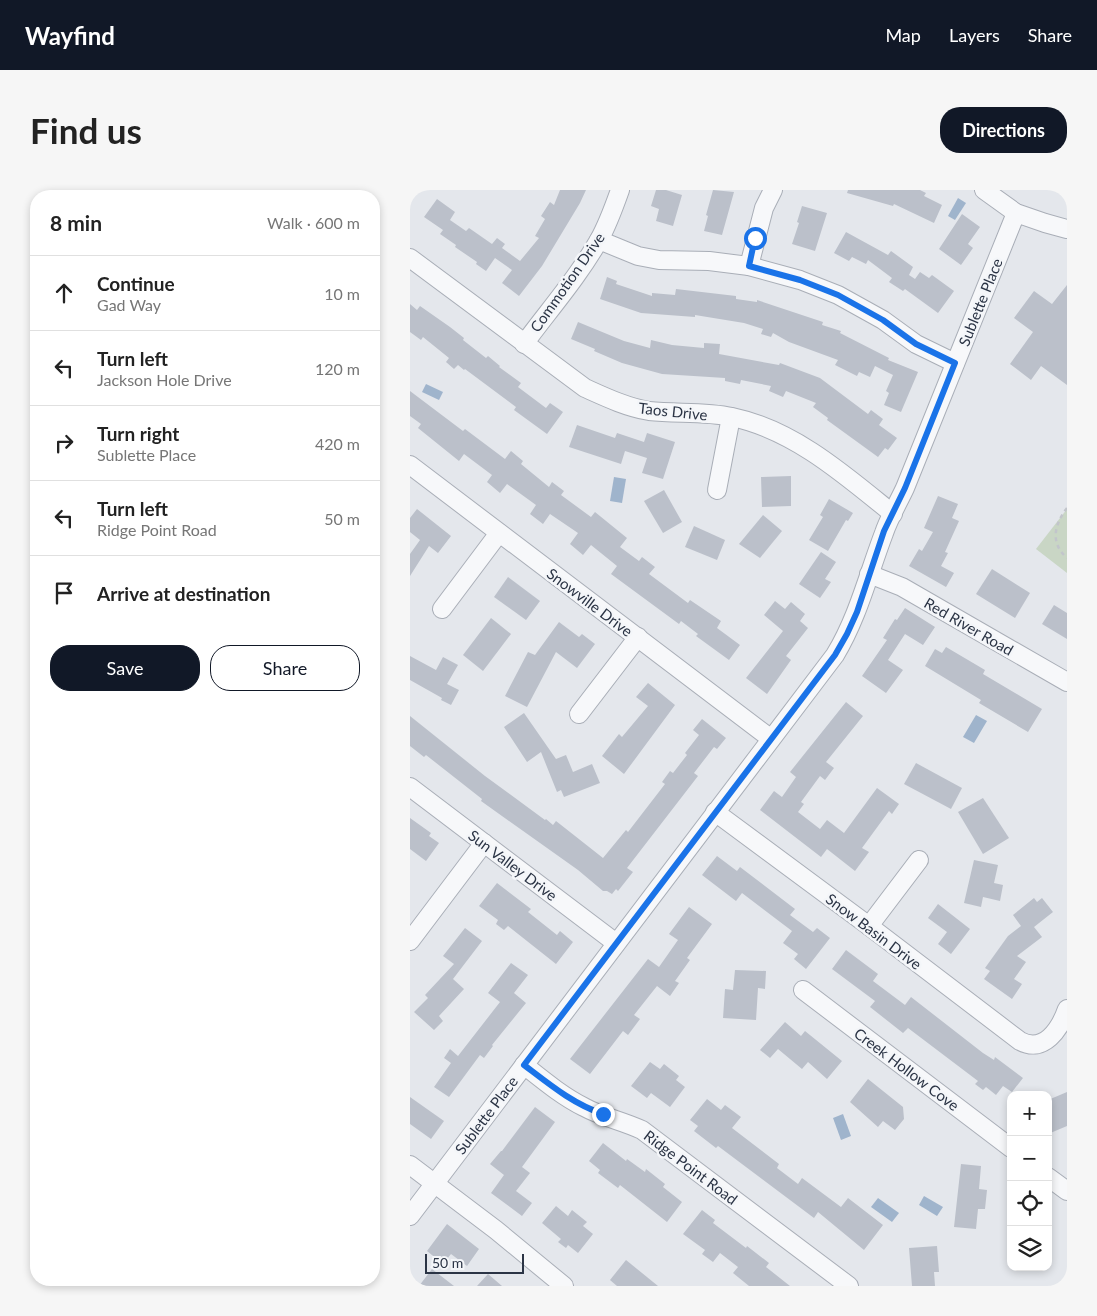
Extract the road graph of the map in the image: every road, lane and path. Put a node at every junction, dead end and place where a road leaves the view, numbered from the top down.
1 (620, 190) edge
2 (773, 190) edge
3 (984, 190) edge
4 (1016, 212) junction
5 (1067, 229) edge
6 (599, 240) junction
7 (410, 258) edge
8 (749, 266) junction
9 (524, 344) junction
10 (955, 363) junction
11 (730, 417) junction
12 (410, 465) edge
13 (717, 490) dead end
14 (1067, 508) edge
15 (893, 514) junction
16 (499, 533) junction
17 (1067, 558) edge
18 (869, 574) junction
19 (442, 609) dead end
20 (638, 637) junction
21 (1067, 682) edge
22 (579, 714) dead end
23 (770, 738) junction
24 (410, 787) edge
25 (715, 812) junction
26 (484, 843) junction
27 (919, 860) dead end
28 (869, 926) junction
29 (410, 941) edge
30 (616, 943) junction
31 (803, 990) dead end
32 (1067, 1009) edge
33 (524, 1065) junction
34 (1007, 1145) edge
35 (410, 1165) edge
36 (1052, 1180) edge
37 (435, 1183) junction
38 (1067, 1191) edge
39 (410, 1216) edge
40 (564, 1286) edge
41 (849, 1286) edge

1 - 6 street, Commotion Drive
2 - 8 street
3 - 4 street
4 - 5 street
4 - 10 street, Sublette Place
6 - 8 street
6 - 9 street, Commotion Drive
7 - 9 street, Taos Drive
8 - 10 street
9 - 11 street, Taos Drive
10 - 15 street, Sublette Place
11 - 13 street
11 - 15 street, Taos Drive
12 - 16 street, Snowville Drive
14 - 17 path
15 - 18 street, Sublette Place
16 - 19 street
16 - 20 street, Snowville Drive
18 - 21 street, Red River Road
18 - 23 street, Sublette Place
20 - 22 street
20 - 23 street, Snowville Drive
23 - 25 street, Sublette Place
24 - 26 street, Sun Valley Drive
25 - 28 street, Snow Basin Drive
25 - 30 street, Sublette Place
26 - 29 street
26 - 30 street, Sun Valley Drive
27 - 28 street
28 - 32 street, Snow Basin Drive
30 - 33 street, Sublette Place
31 - 34 street, Creek Hollow Cove
33 - 37 street, Sublette Place
33 - 41 street, Ridge Point Road
35 - 37 street
36 - 38 street
37 - 39 street, Sublette Place
37 - 40 street

